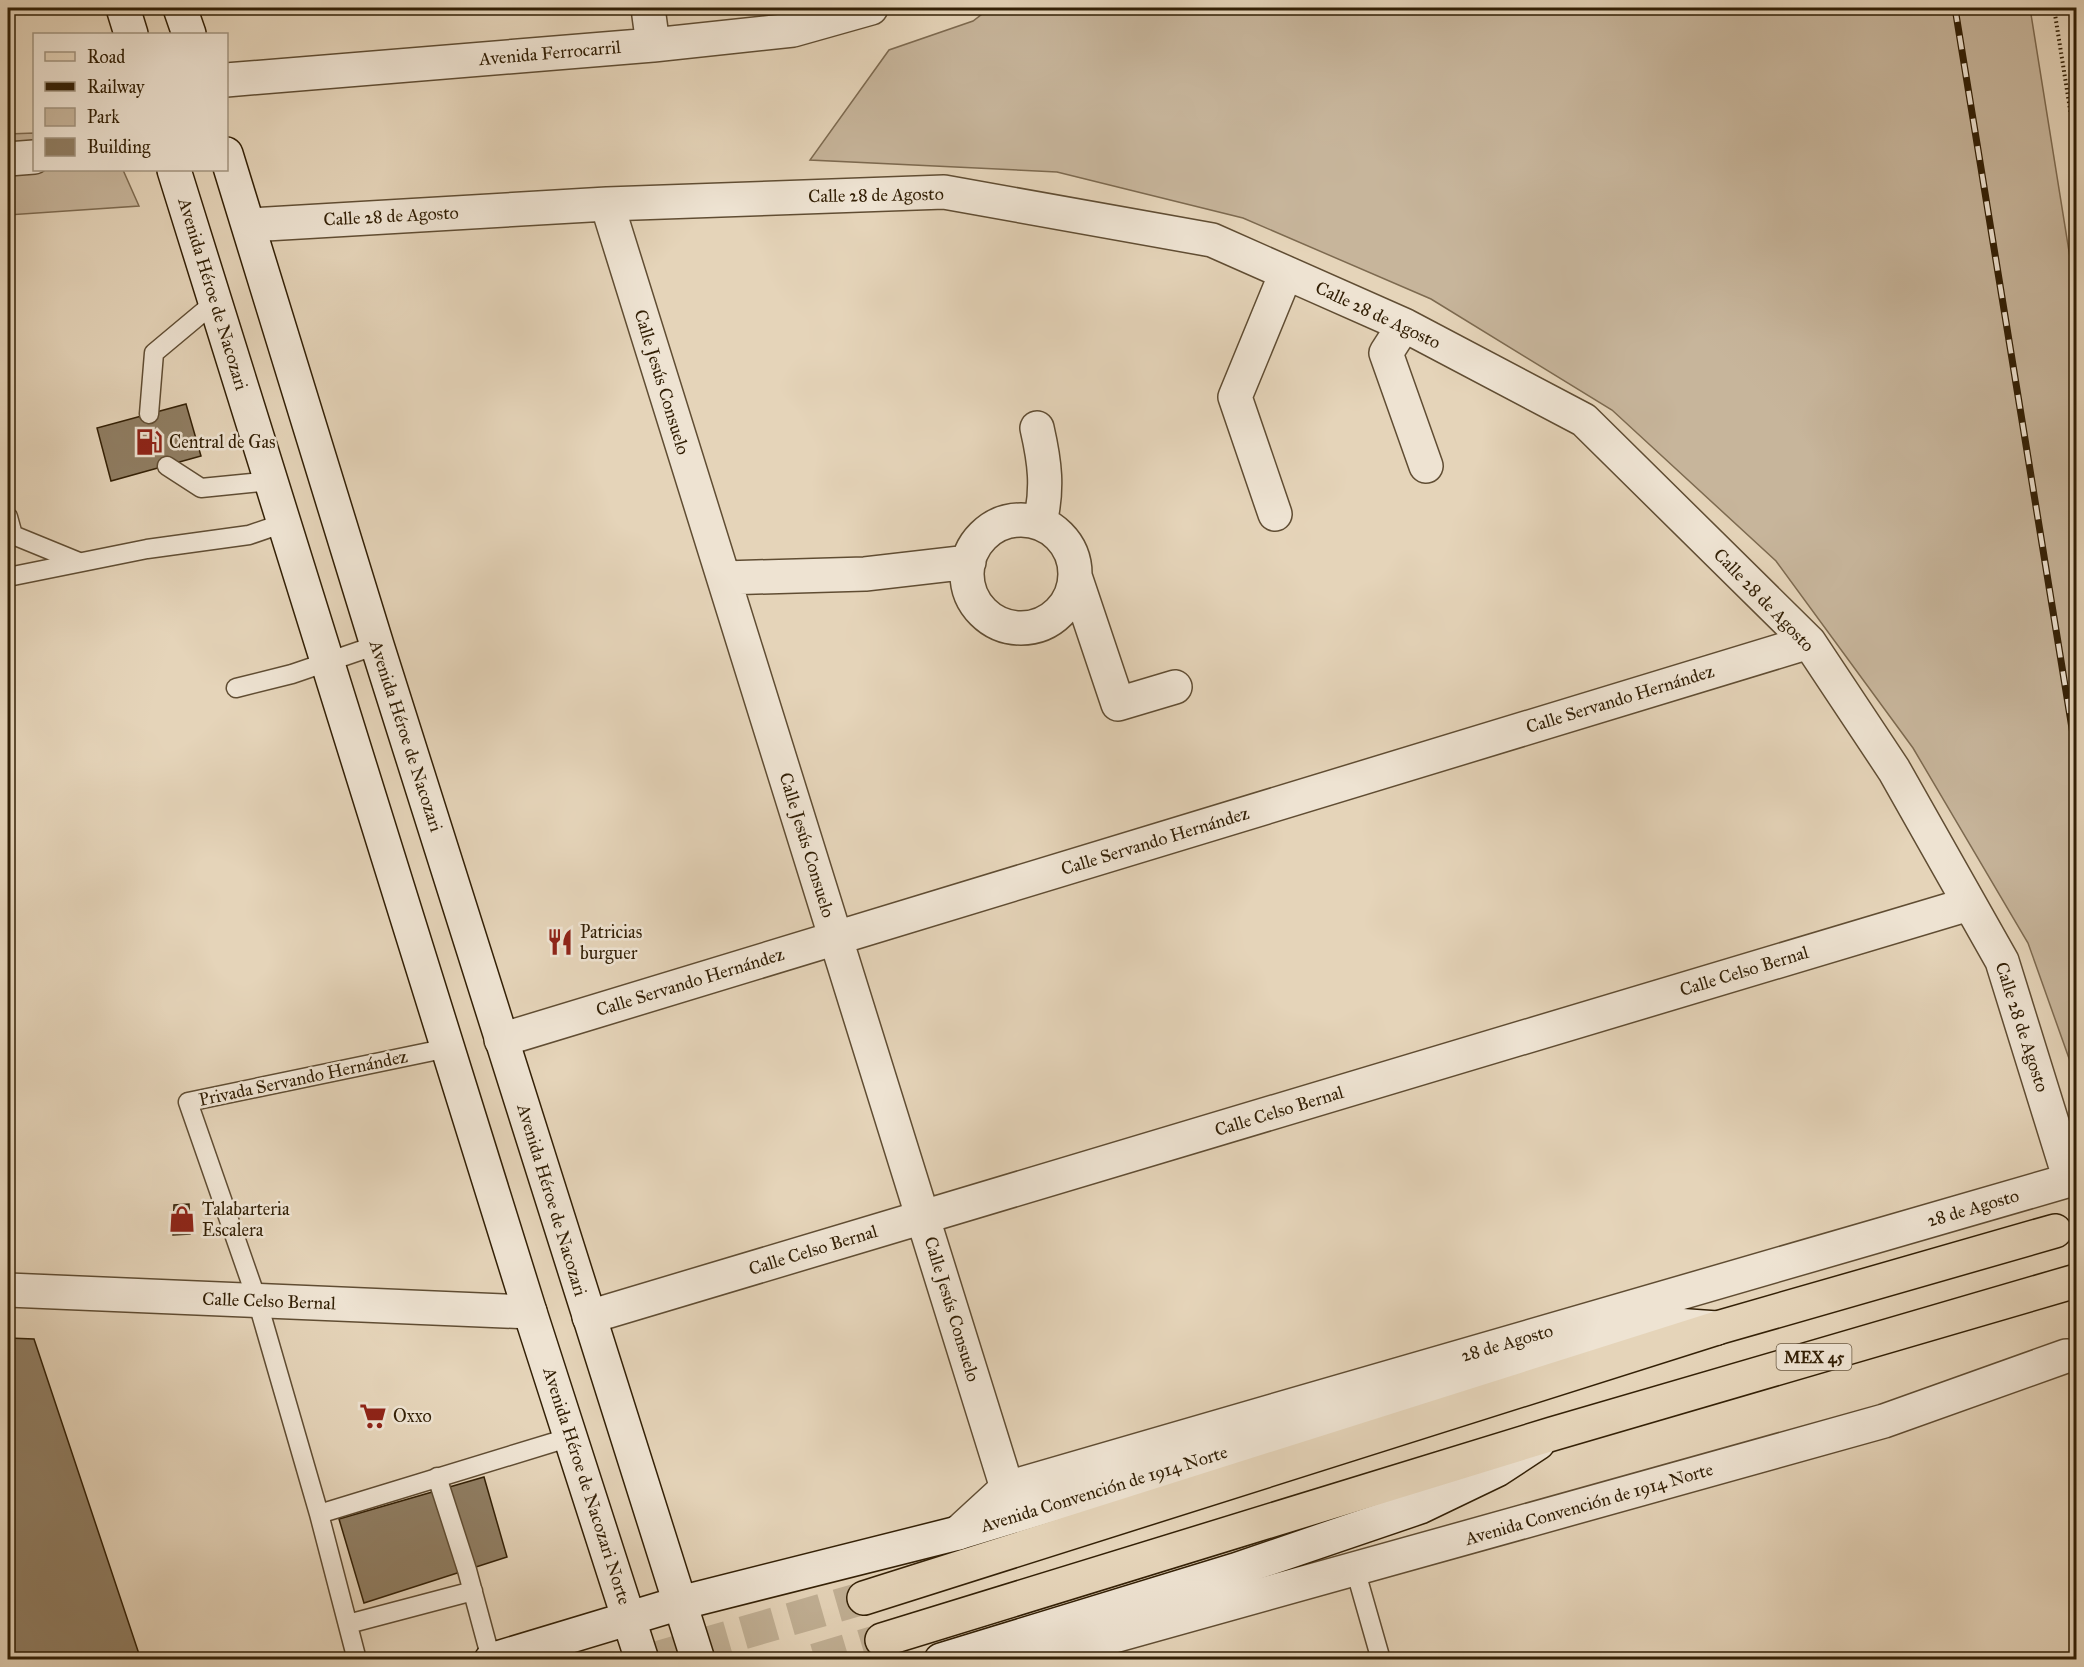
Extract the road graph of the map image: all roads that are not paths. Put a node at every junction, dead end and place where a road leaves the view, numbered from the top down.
1 (123, 8) edge
2 (180, 8) edge
3 (648, 8) edge
4 (871, 8) edge
5 (131, 33) edge
6 (189, 33) edge
7 (653, 45) junction
8 (228, 80) edge
9 (33, 157) edge
10 (8, 159) edge
11 (228, 160) edge
12 (174, 171) edge
13 (607, 204) junction
14 (249, 225) junction
15 (1286, 273) junction
16 (216, 302) junction
17 (1404, 325) junction
18 (149, 414) dead end
19 (1037, 428) dead end
20 (167, 466) dead end
21 (1425, 466) dead end
22 (271, 481) junction
23 (1275, 514) dead end
24 (8, 517) edge
25 (284, 523) junction
26 (1040, 523) junction
27 (79, 562) junction
28 (969, 562) junction
29 (1076, 576) junction
30 (8, 577) edge
31 (724, 578) junction
32 (1809, 642) junction
33 (376, 645) junction
34 (327, 661) junction
35 (1175, 687) dead end
36 (236, 688) dead end
37 (1969, 904) junction
38 (836, 938) junction
39 (501, 1040) junction
40 (448, 1048) junction
41 (2070, 1180) joint
42 (923, 1218) junction
43 (2055, 1231) dead end
44 (2076, 1281) edge
45 (8, 1290) edge
46 (256, 1300) junction
47 (531, 1312) junction
48 (589, 1317) junction
49 (1717, 1328) junction
50 (2076, 1356) edge
51 (1552, 1434) junction
52 (571, 1437) junction
53 (437, 1477) junction
54 (1007, 1488) junction
55 (319, 1514) junction
56 (958, 1533) junction
57 (1355, 1569) junction
58 (473, 1591) junction
59 (864, 1598) tunnel mouth
60 (680, 1603) junction
61 (630, 1618) junction
62 (348, 1624) junction
63 (882, 1640) tunnel mouth
64 (1040, 1658) edge
65 (357, 1659) edge
66 (491, 1659) edge
67 (642, 1659) edge
68 (698, 1659) edge
69 (940, 1659) edge
70 (1381, 1659) edge

1 - 5 street
2 - 6 street
3 - 7 street
4 - 7 street, Avenida Ferrocarril
7 - 8 street, Avenida Ferrocarril
9 - 10 street
11 - 14 street, Avenida Héroe de Nacozari
12 - 16 street, Avenida Héroe de Nacozari
13 - 14 street, Calle 28 de Agosto
13 - 15 street, Calle 28 de Agosto
13 - 31 street, Calle Jesús Consuelo
14 - 33 street, Avenida Héroe de Nacozari
15 - 17 street, Calle 28 de Agosto
15 - 23 street
16 - 18 lane
16 - 22 street, Avenida Héroe de Nacozari
17 - 21 street
17 - 32 street, Calle 28 de Agosto
19 - 26 street
20 - 22 lane
22 - 25 street, Avenida Héroe de Nacozari
24 - 27 lane
25 - 27 lane
25 - 34 street, Avenida Héroe de Nacozari
26 - 28 street
26 - 29 street
27 - 30 lane
28 - 29 street
28 - 31 street
29 - 35 street
31 - 38 street, Calle Jesús Consuelo
32 - 37 street, Calle 28 de Agosto
32 - 38 street, Calle Servando Hernández
33 - 34 lane
33 - 39 street, Avenida Héroe de Nacozari
34 - 36 lane
34 - 40 street, Avenida Héroe de Nacozari
37 - 41 street, Calle 28 de Agosto
37 - 42 street, Calle Celso Bernal
38 - 39 street, Calle Servando Hernández
38 - 42 street, Calle Jesús Consuelo
39 - 48 street, Avenida Héroe de Nacozari
40 - 46 lane, Privada Servando Hernández
40 - 47 street, Avenida Héroe de Nacozari
41 - 54 street, 28 de Agosto
42 - 48 street, Calle Celso Bernal
42 - 54 street, Calle Jesús Consuelo
43 - 49 main road, Avenida Convención de 1914 Norte
44 - 51 main road, MEX 45
45 - 46 street, Calle Celso Bernal
46 - 47 street, Calle Celso Bernal
46 - 55 lane
47 - 52 street, Avenida Héroe de Nacozari Norte
48 - 60 street
49 - 56 street, Avenida Convención de 1914 Norte
49 - 59 main road, Avenida Convención de 1914 Norte
50 - 57 street, Avenida Convención de 1914 Norte
51 - 63 main road
51 - 69 street, MEX 45
52 - 53 lane
52 - 61 street, Avenida Héroe de Nacozari Norte
53 - 55 lane
53 - 58 lane
54 - 56 street, 28 de Agosto
55 - 62 lane
56 - 60 street, Avenida Convención de 1914 Norte
57 - 64 street, Avenida Convención de 1914 Norte
57 - 70 lane
58 - 62 lane
58 - 66 lane
60 - 61 street, Avenida Convención de 1914 Norte
60 - 68 street
61 - 66 street, Avenida Convención de 1914 Norte
61 - 67 street, Avenida Héroe de Nacozari Norte
62 - 65 lane

